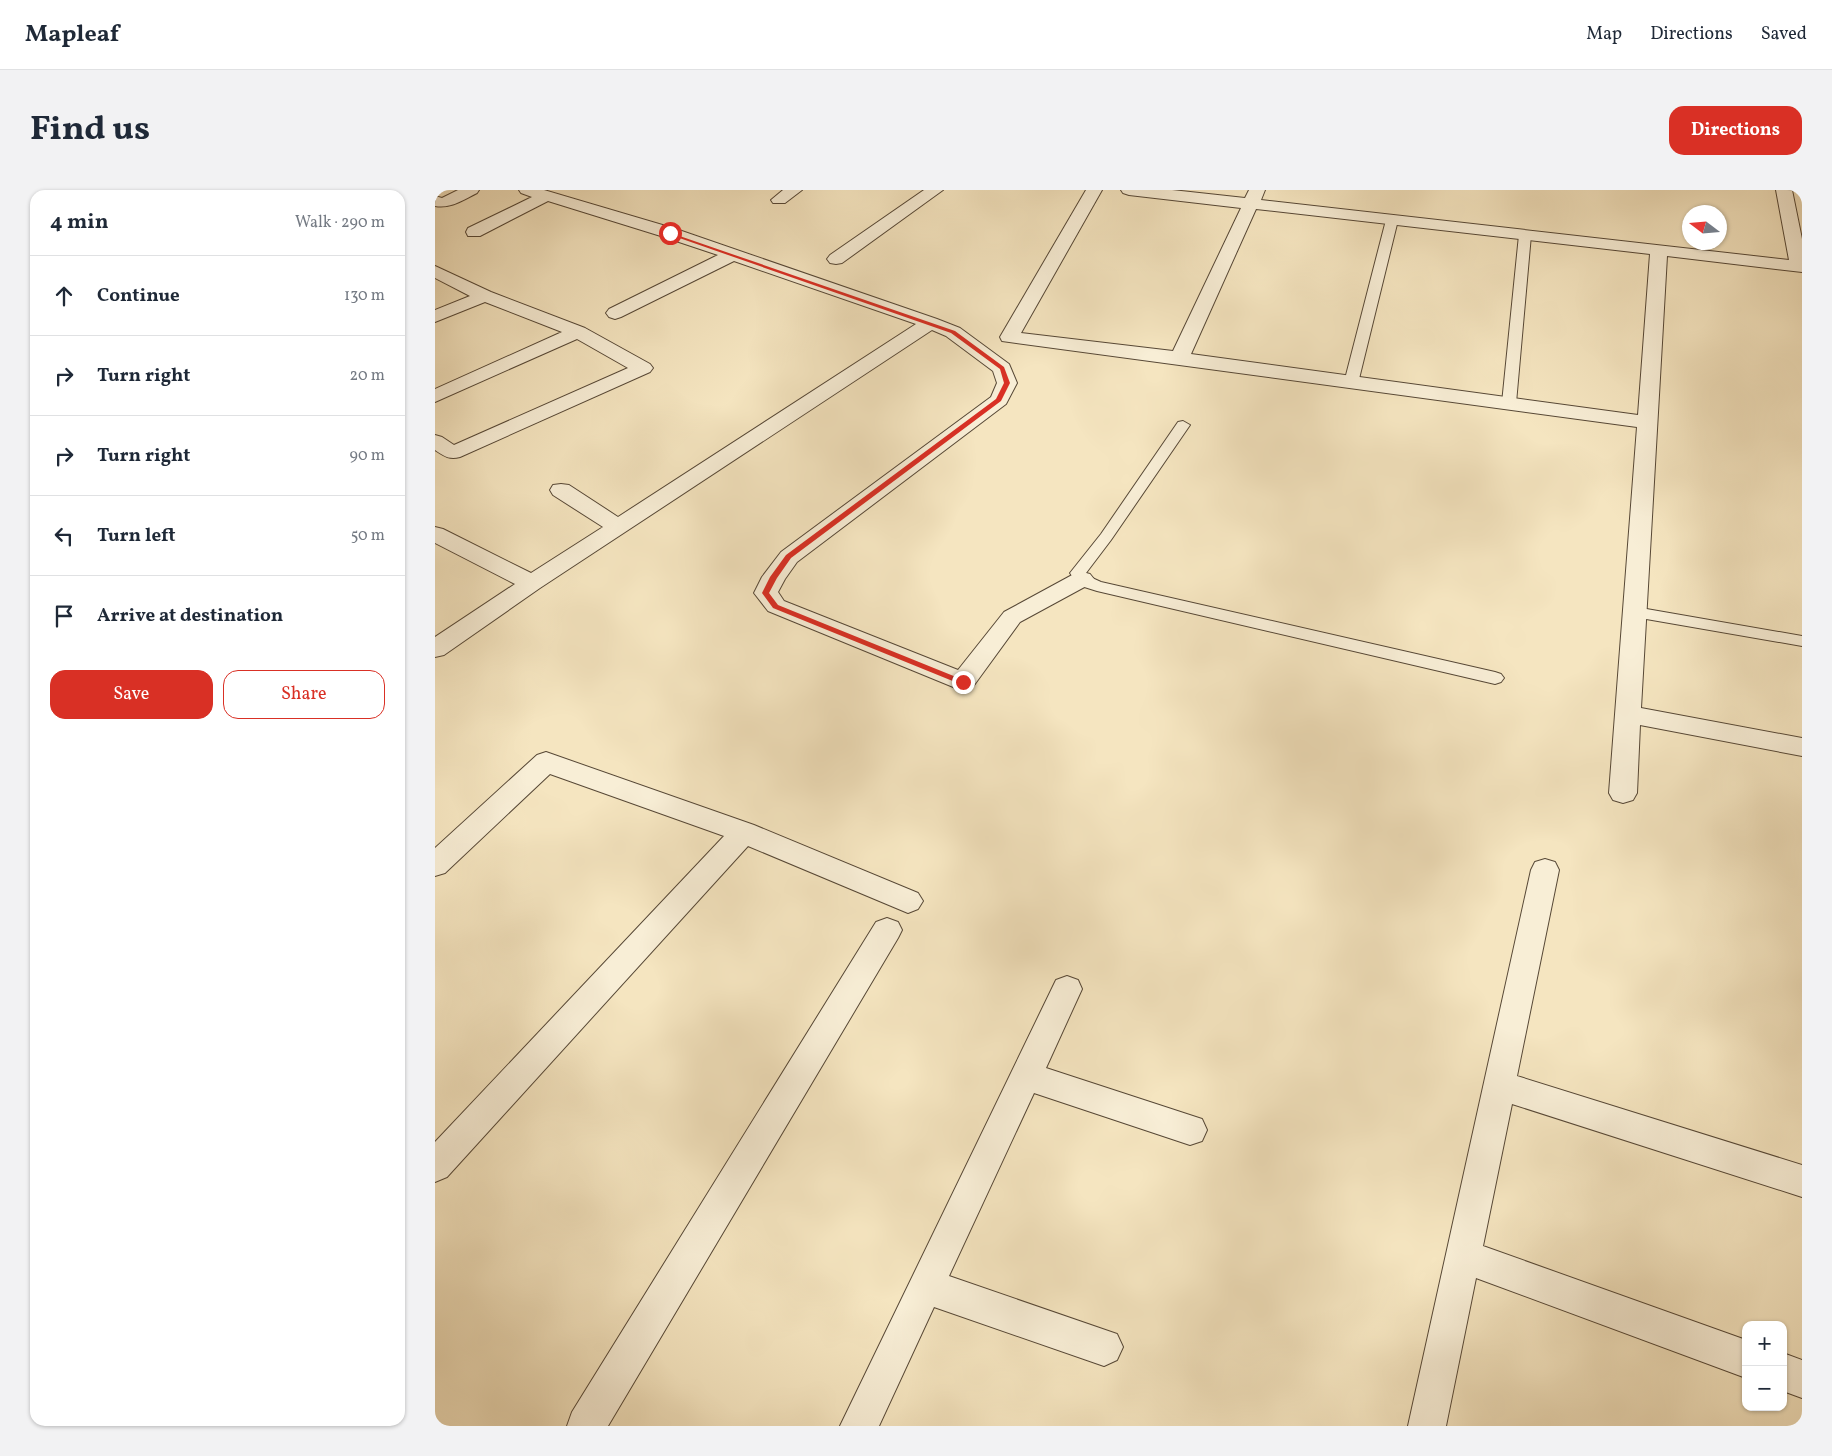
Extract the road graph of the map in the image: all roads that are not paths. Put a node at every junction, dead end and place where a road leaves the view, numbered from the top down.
1 (471, 190) edge
2 (527, 190) edge
3 (794, 190) edge
4 (935, 190) edge
5 (1094, 190) edge
6 (1129, 190) edge
7 (1784, 190) edge
8 (546, 196) junction
9 (1254, 197) edge
10 (779, 200) dead end
11 (435, 201) edge
12 (1392, 220) junction
13 (474, 232) dead end
14 (1525, 235) junction
15 (1659, 250) junction
16 (733, 255) junction
17 (836, 260) dead end
18 (1800, 267) edge
19 (435, 271) edge
20 (485, 296) junction
21 (615, 313) dead end
22 (435, 316) edge
23 (931, 323) junction
24 (578, 332) junction
25 (1180, 358) junction
26 (1351, 382) junction
27 (435, 396) edge
28 (1509, 403) junction
29 (1648, 422) junction
30 (1183, 425) dead end
31 (435, 441) edge
32 (561, 490) dead end
33 (618, 527) junction
34 (435, 534) edge
35 (1082, 579) junction
36 (532, 583) junction
37 (1635, 612) junction
38 (1802, 641) edge
39 (435, 649) edge
40 (1495, 678) dead end
41 (1628, 714) junction
42 (1802, 747) edge
43 (1623, 793) dead end
44 (744, 832) junction
45 (435, 864) edge
46 (1545, 870) dead end
47 (908, 901) dead end
48 (887, 930) dead end
49 (1067, 989) dead end
50 (1025, 1076) junction
51 (1499, 1085) junction
52 (1190, 1130) dead end
53 (435, 1166) edge
54 (1802, 1181) edge
55 (1463, 1256) junction
56 (925, 1286) junction
57 (1104, 1347) dead end
58 (1742, 1358) edge
59 (1787, 1373) edge
60 (1802, 1379) edge
61 (586, 1426) edge
62 (859, 1426) edge
63 (1427, 1426) edge

1 - 11 street
2 - 8 street
3 - 10 street
4 - 17 street
5 - 25 street
6 - 9 street
7 - 18 street
8 - 13 street
8 - 16 street
9 - 12 street
9 - 25 street
12 - 14 street
12 - 26 lane
14 - 15 street
14 - 28 lane
15 - 18 street
15 - 29 street
16 - 21 street
16 - 23 street
19 - 20 street
20 - 22 street
20 - 24 street
23 - 33 street
23 - 35 street
24 - 27 street
24 - 31 street
25 - 26 street
26 - 28 street
28 - 29 street
29 - 37 street
30 - 35 lane
32 - 33 street
33 - 36 street
34 - 36 street
35 - 40 lane
36 - 39 street
37 - 38 lane
37 - 41 street
41 - 42 street
41 - 43 street
44 - 45 street
44 - 47 street
44 - 53 street
46 - 51 street
48 - 61 street
49 - 50 street
50 - 52 street
50 - 56 street
51 - 54 street
51 - 55 street
55 - 58 street
55 - 63 street
56 - 57 street
56 - 62 street
59 - 60 street

